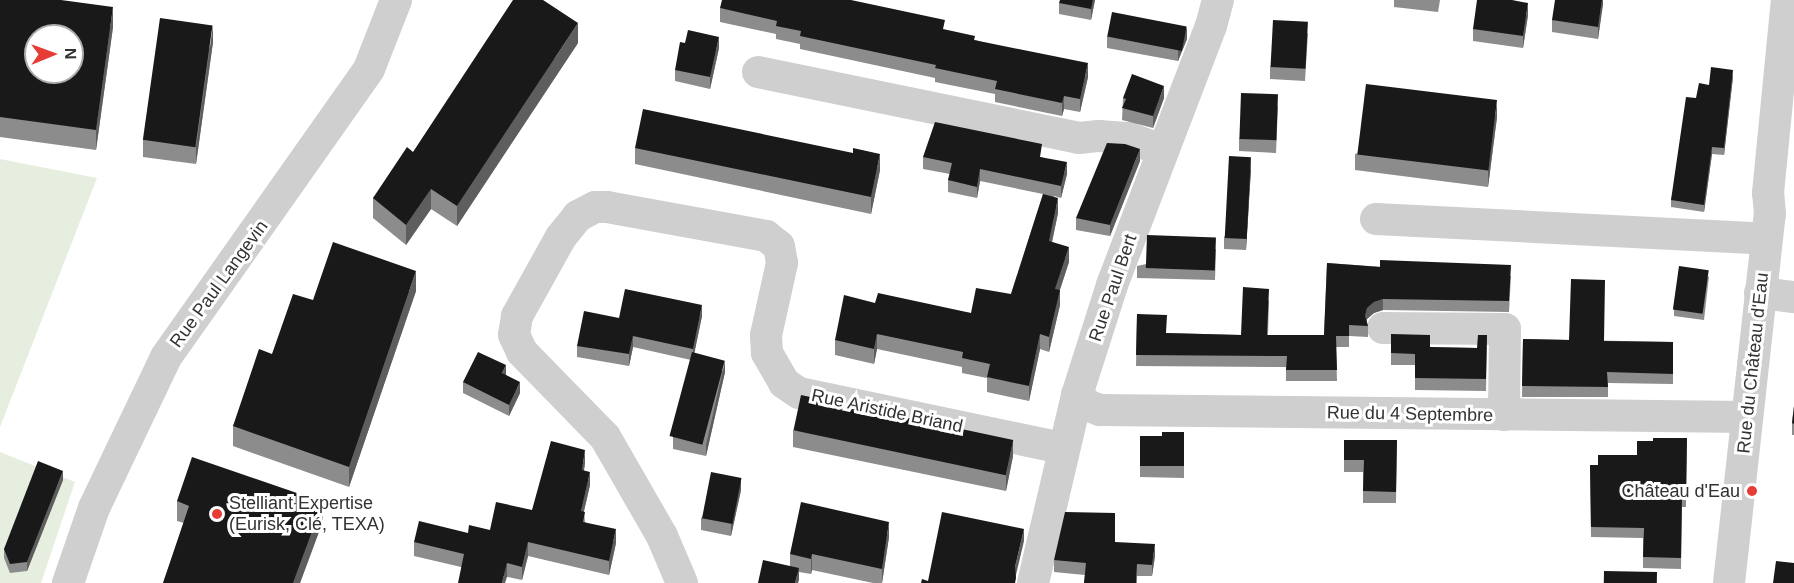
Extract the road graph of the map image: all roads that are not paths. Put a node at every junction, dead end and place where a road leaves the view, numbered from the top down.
1 (396, 0) edge
2 (1218, 0) edge
3 (1786, 0) edge
4 (758, 72) dead end
5 (1794, 146) edge
6 (1162, 150) junction
7 (1376, 219) dead end
8 (1768, 227) junction
9 (1760, 293) junction
10 (1794, 297) edge
11 (1383, 328) dead end
12 (1077, 395) junction
13 (1504, 415) junction
14 (1747, 417) junction
15 (1063, 448) junction
16 (68, 583) edge
17 (682, 583) edge
18 (1033, 583) edge
19 (1729, 583) edge

1 - 16 street, Rue Paul Langevin
2 - 6 street, Rue Paul Bert
3 - 8 street, Rue du Château d'Eau
4 - 6 street
5 - 8 street, Rue du Château d'Eau
6 - 12 street, Rue Paul Bert
7 - 8 street
8 - 9 street, Rue du Château d'Eau
9 - 10 street
9 - 14 street, Rue du Château d'Eau
11 - 13 street
12 - 13 street, Rue du 4 Septembre
12 - 15 street, Rue Paul Bert
13 - 14 street, Rue du 4 Septembre
14 - 19 street, Rue du Château d'Eau
15 - 17 street, Rue Aristide Briand
15 - 18 street, Rue Paul Bert

